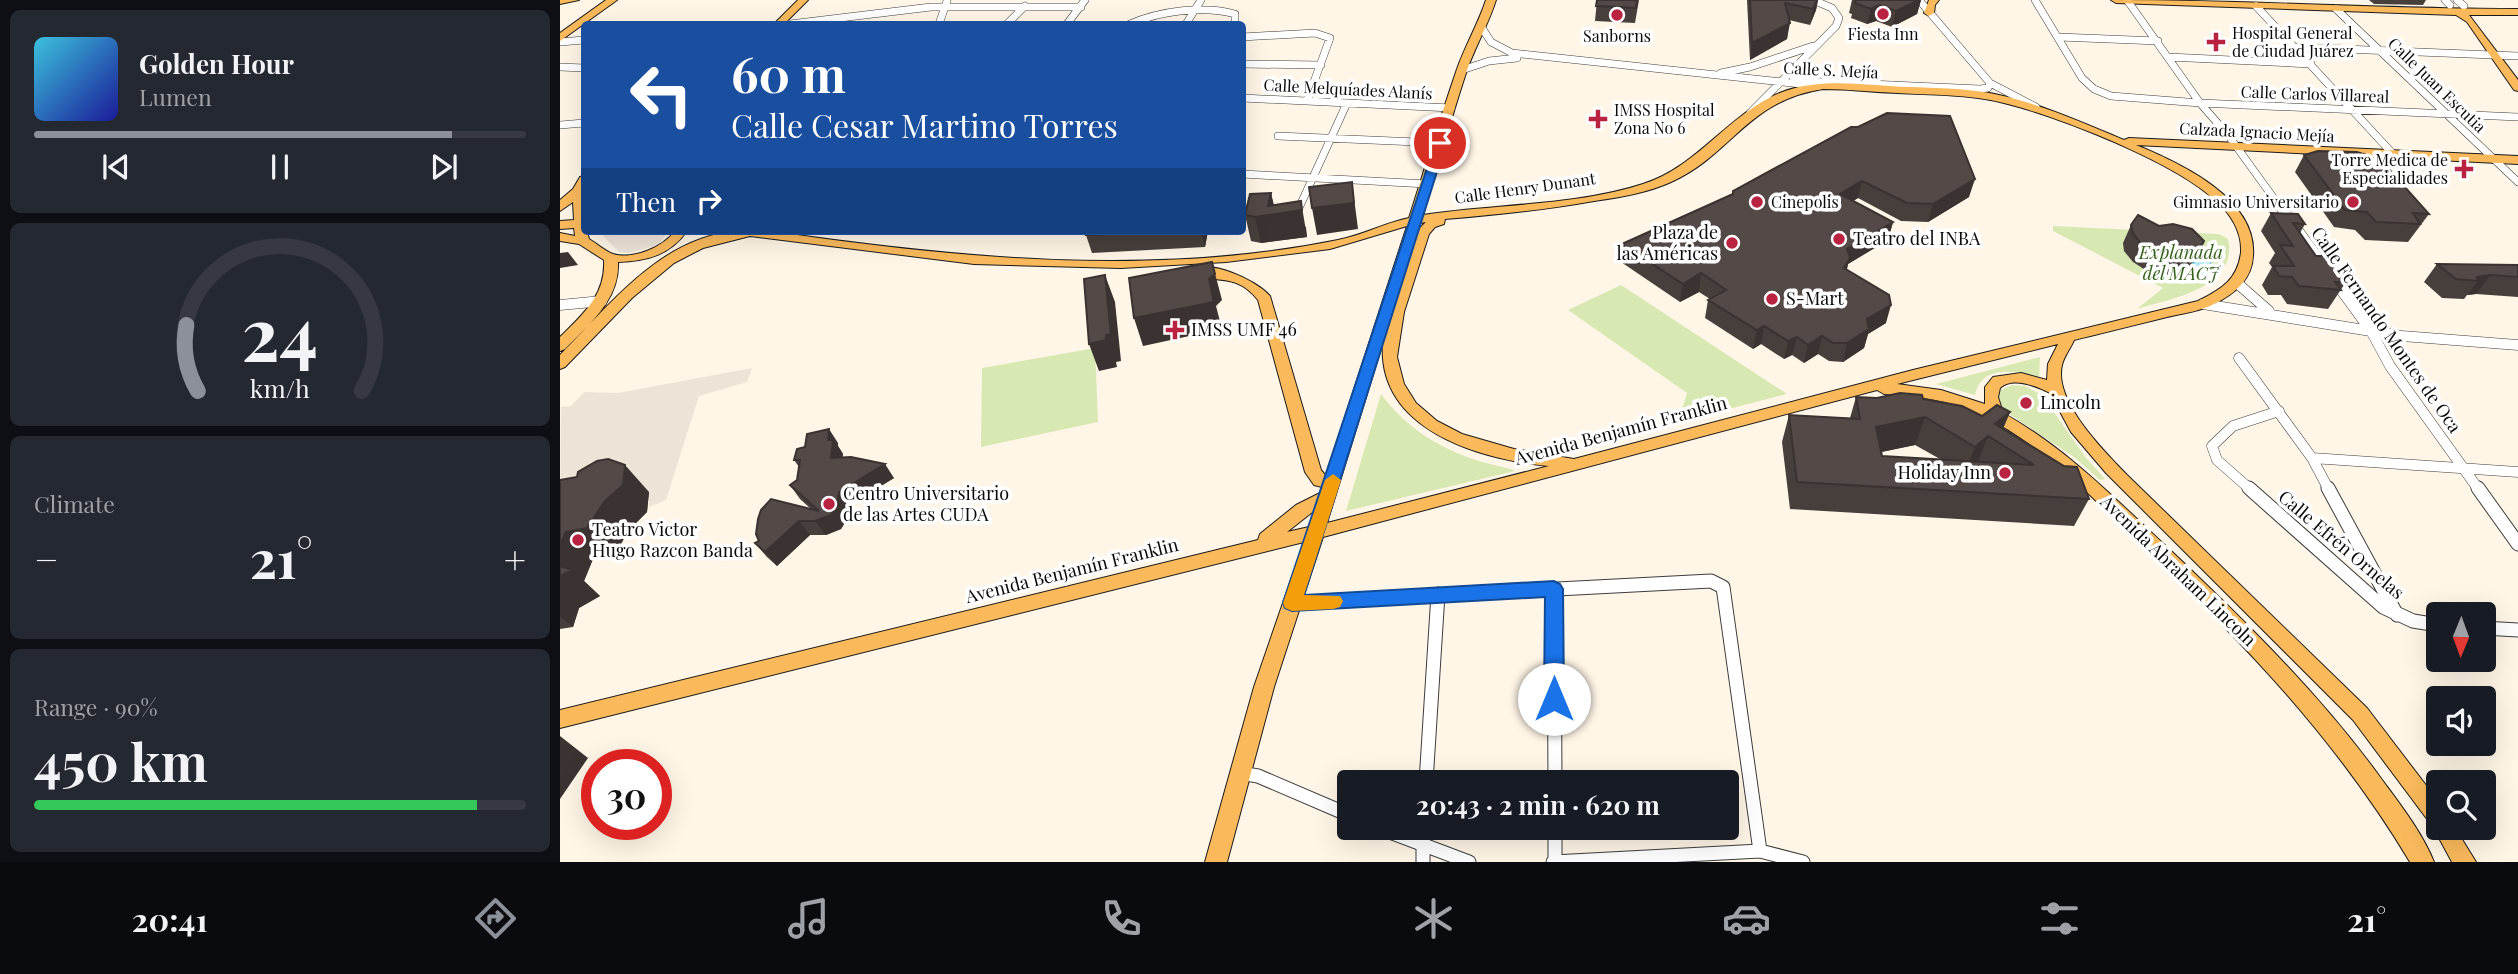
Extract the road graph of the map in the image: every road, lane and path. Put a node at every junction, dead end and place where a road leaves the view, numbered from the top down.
1 (574, 0) edge
2 (612, 0) edge
3 (788, 0) edge
4 (803, 0) edge
5 (1201, 0) edge
6 (1491, 0) edge
7 (1813, 0) edge
8 (1919, 0) edge
9 (1934, 0) edge
10 (2035, 0) edge
11 (2116, 0) edge
12 (2127, 0) edge
13 (2359, 0) edge
14 (560, 1) edge
15 (947, 3) edge
16 (1083, 3) edge
17 (2272, 3) edge
18 (2251, 4) edge
19 (1025, 6) junction
20 (2336, 9) junction
21 (2461, 10) edge
22 (2518, 10) edge
23 (892, 12) junction
24 (1194, 12) junction
25 (2422, 12) junction
26 (1929, 13) junction
27 (585, 21) edge
28 (767, 21) edge
29 (782, 21) edge
30 (816, 21) edge
31 (882, 21) edge
32 (940, 21) edge
33 (1010, 21) edge
34 (1069, 21) edge
35 (1139, 21) edge
36 (1188, 21) edge
37 (1235, 21) edge
38 (581, 24) edge
39 (1482, 28) junction
40 (1246, 37) edge
41 (2059, 37) junction
42 (560, 40) edge
43 (581, 40) edge
44 (2158, 41) junction
45 (1815, 45) junction
46 (2294, 47) junction
47 (2379, 50) junction
48 (2494, 55) junction
49 (2518, 56) edge
50 (2169, 57) junction
51 (1246, 64) edge
52 (2311, 64) junction
53 (1321, 65) junction
54 (1621, 66) junction
55 (560, 67) edge
56 (581, 68) edge
57 (1791, 69) junction
58 (1462, 70) junction
59 (1715, 76) junction
60 (1778, 83) junction
61 (1990, 83) junction
62 (1819, 86) junction
63 (2518, 88) edge
64 (1246, 98) edge
65 (1307, 101) junction
66 (1348, 103) junction
67 (2200, 103) junction
68 (1451, 108) junction
69 (2039, 108) junction
70 (2350, 110) junction
71 (1750, 113) junction
72 (2446, 114) junction
73 (2518, 117) edge
74 (581, 123) edge
75 (560, 125) edge
76 (1278, 136) dead end
77 (1331, 139) junction
78 (1440, 143) junction
79 (2121, 143) junction
80 (2237, 147) junction
81 (2393, 154) junction
82 (2494, 159) junction
83 (2518, 160) edge
84 (1246, 174) edge
85 (1313, 178) junction
86 (2518, 182) edge
87 (581, 186) edge
88 (1425, 191) junction
89 (560, 207) edge
90 (1298, 210) edge
91 (1488, 212) junction
92 (1415, 220) junction
93 (581, 223) edge
94 (560, 225) edge
95 (583, 235) edge
96 (678, 235) edge
97 (735, 235) edge
98 (770, 235) edge
99 (560, 237) edge
100 (583, 241) junction
101 (611, 258) junction
102 (1113, 264) junction
103 (2237, 283) junction
104 (602, 301) junction
105 (2203, 304) junction
106 (560, 305) edge
107 (2274, 314) junction
108 (2371, 331) junction
109 (2068, 338) junction
110 (2518, 345) edge
111 (560, 346) edge
112 (2239, 358) dead end
113 (560, 364) edge
114 (1859, 390) junction
115 (2057, 390) junction
116 (2279, 411) junction
117 (1995, 413) junction
118 (2312, 458) junction
119 (1582, 463) junction
120 (2464, 468) junction
121 (2518, 472) edge
122 (1330, 490) junction
123 (1315, 532) junction
124 (2518, 544) edge
125 (1255, 546) junction
126 (1554, 589) junction
127 (1438, 594) junction
128 (1292, 603) junction
129 (2398, 617) junction
130 (2426, 623) edge
131 (2496, 629) edge
132 (2518, 630) edge
133 (560, 719) edge
134 (1427, 770) edge
135 (1555, 770) edge
136 (1240, 773) junction
137 (2426, 803) edge
138 (1337, 810) edge
139 (1408, 840) edge
140 (1422, 840) edge
141 (1555, 840) edge
142 (2451, 840) edge
143 (1422, 846) junction
144 (1760, 851) junction
145 (1669, 860) edge
146 (2465, 861) edge
147 (1216, 862) edge
148 (1423, 862) edge
149 (1469, 862) edge
150 (1554, 862) edge
151 (1803, 862) edge
152 (2423, 862) edge

1 - 14 main road
2 - 27 main road
3 - 28 main road
4 - 29 main road
5 - 24 street
6 - 39 main road
7 - 45 street, Calle Henry Dunant
8 - 26 street
9 - 26 main road
10 - 41 street
11 - 12 main road
12 - 18 main road
12 - 44 street, Calle Fernando Montes de Oca
13 - 21 main road
15 - 19 street
15 - 23 street
15 - 32 street
16 - 19 street
16 - 34 street
17 - 18 main road
17 - 20 main road
18 - 46 street
19 - 33 street
20 - 25 main road
20 - 47 street, Calle Juan Escutia
21 - 22 main road
21 - 25 main road
21 - 25 main road
21 - 48 main road
23 - 30 street
23 - 31 street
24 - 35 street
24 - 36 street
24 - 37 street
26 - 61 street
38 - 42 main road
39 - 54 street, Calle S. Mejía
39 - 58 main road
40 - 53 street
41 - 44 street
41 - 67 street, Calle Carlos Villareal
42 - 43 street
44 - 50 street, Calle Fernando Montes de Oca
45 - 57 street, Calle Henry Dunant
45 - 59 street
46 - 47 street
46 - 52 street
47 - 48 street
47 - 72 street, Calle Juan Escutia
48 - 49 street
48 - 63 main road
50 - 52 street
50 - 67 street, Calle Fernando Montes de Oca
51 - 53 street
52 - 70 street
53 - 65 street
54 - 58 street, Calle S. Mejía
54 - 59 street, Calle S. Mejía
55 - 56 street
57 - 60 street, Calle Henry Dunant
57 - 61 street
58 - 68 main road
59 - 60 street, Calle S. Mejía
60 - 62 street, Calle S. Mejía
60 - 71 street, Calle Henry Dunant
61 - 69 street
62 - 69 main road, Calle S. Mejía
62 - 71 main road
64 - 65 street, Calle Melquíades Alanís
65 - 66 street, Calle Melquíades Alanís
66 - 68 street, Calle Melquíades Alanís
66 - 77 street
67 - 70 street, Calle Carlos Villareal
67 - 80 street, Calle Fernando Montes de Oca
68 - 78 main road
69 - 79 main road
70 - 72 street, Calle Carlos Villareal
70 - 81 street
71 - 91 main road, Calle Henry Dunant
72 - 73 street, Calle Carlos Villareal
72 - 82 street, Calle Juan Escutia
74 - 75 street
76 - 77 street
77 - 78 street
77 - 85 street
78 - 88 main road
79 - 80 main road, Calzada Ignacio Mejía
79 - 103 main road
80 - 81 main road, Calzada Ignacio Mejía
80 - 108 street, Calle Fernando Montes de Oca
81 - 82 main road, Calzada Ignacio Mejía
82 - 83 main road, Calzada Ignacio Mejía
82 - 86 street, Calle Juan Escutia
84 - 85 street
85 - 88 street
85 - 90 street
87 - 89 main road
88 - 91 main road
88 - 92 main road
91 - 92 main road, Calle Henry Dunant
91 - 119 main road
92 - 102 main road, Calle Henry Dunant
92 - 122 main road
93 - 94 main road
95 - 100 main road
96 - 101 main road
97 - 113 main road
98 - 102 main road, Calle Henry Dunant
99 - 100 main road
100 - 101 main road
101 - 104 main road
102 - 122 main road
103 - 105 main road, Avenida Benjamín Franklin
103 - 107 street
104 - 106 street
104 - 111 main road
105 - 107 street
105 - 109 main road, Avenida Benjamín Franklin
107 - 108 street
108 - 110 street
108 - 120 street, Calle Fernando Montes de Oca
109 - 114 main road, Avenida Benjamín Franklin
109 - 115 main road
112 - 116 street, Calle Efrén Ornelas
114 - 117 main road, Avenida Abraham Lincoln
114 - 119 main road, Avenida Benjamín Franklin
115 - 117 main road
115 - 137 main road, Avenida Abraham Lincoln
116 - 118 street, Calle Efrén Ornelas
116 - 129 street, Calle Efrén Ornelas
117 - 152 main road, Avenida Abraham Lincoln
118 - 120 street
118 - 129 street, Calle Efrén Ornelas
119 - 123 main road, Avenida Benjamín Franklin
120 - 121 street
120 - 124 street, Calle Fernando Montes de Oca
122 - 123 main road
122 - 125 main road
123 - 125 main road, Avenida Benjamín Franklin
123 - 128 main road
125 - 133 main road, Avenida Benjamín Franklin
126 - 127 street
126 - 135 street
126 - 144 street
127 - 128 street
127 - 134 street
128 - 136 main road
129 - 130 street
131 - 132 street
136 - 138 street
136 - 147 main road
139 - 143 street
140 - 143 street
141 - 150 street
142 - 146 main road
143 - 148 street
143 - 149 street
144 - 145 street
144 - 151 street
145 - 150 street

